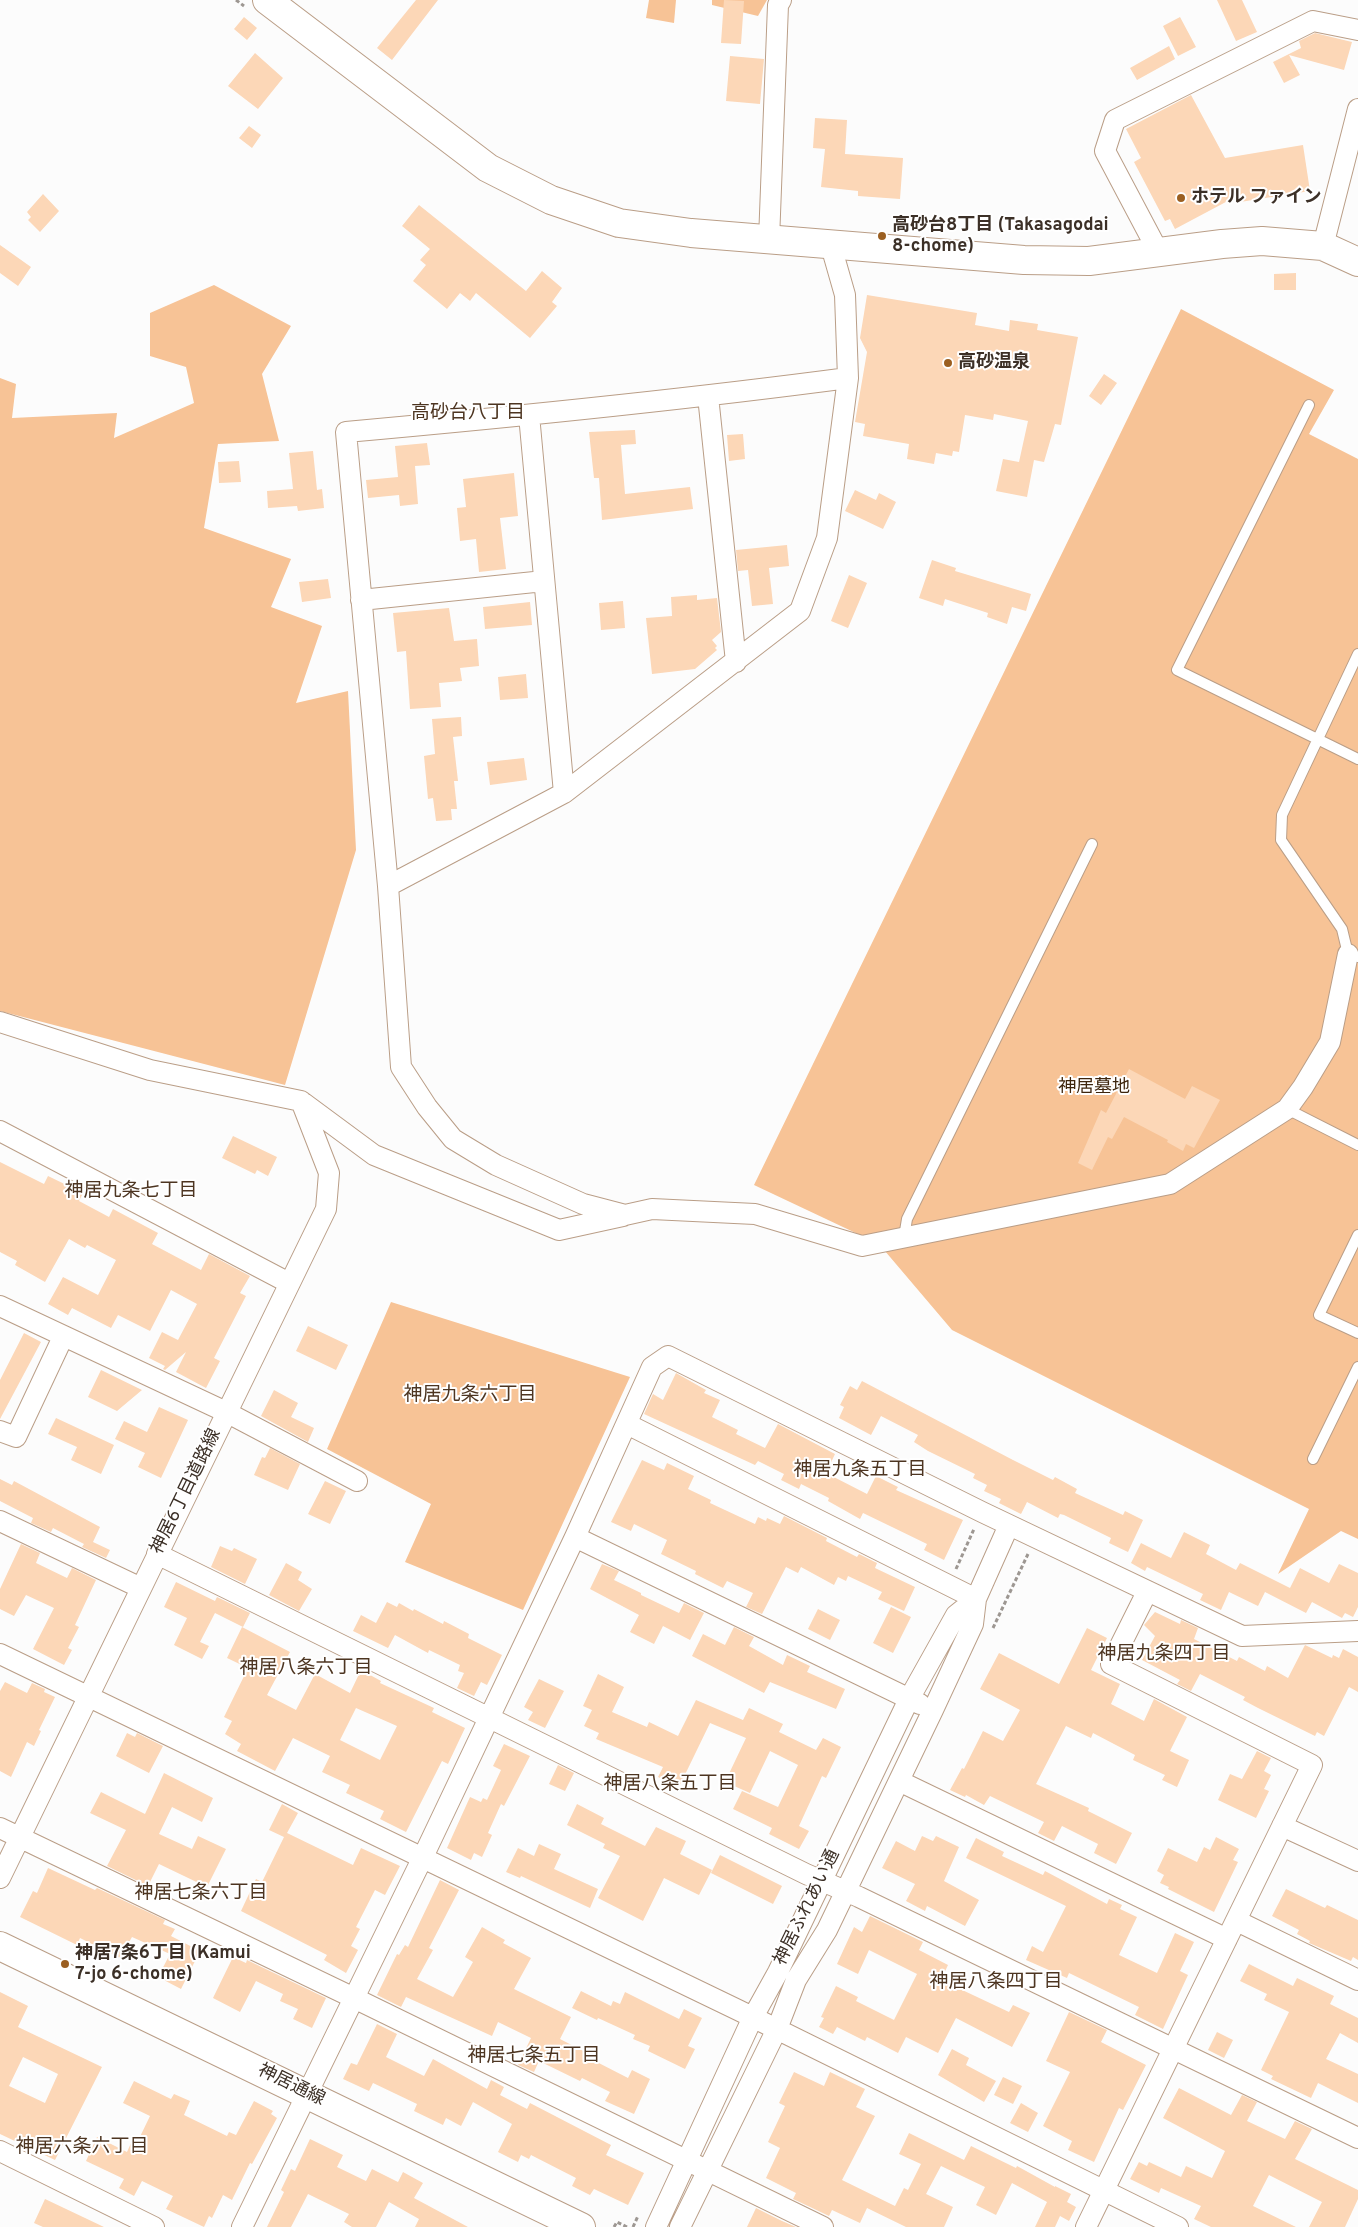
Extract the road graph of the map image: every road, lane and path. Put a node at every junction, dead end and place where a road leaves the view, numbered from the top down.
1 (267, 0) edge
2 (781, 0) edge
3 (1358, 30) edge
4 (1358, 109) edge
5 (769, 240) junction
6 (831, 246) junction
7 (1323, 246) junction
8 (1158, 253) junction
9 (1358, 262) edge
10 (848, 378) junction
11 (708, 396) junction
12 (1309, 405) dead end
13 (528, 415) junction
14 (544, 581) junction
15 (361, 600) junction
16 (1358, 654) edge
17 (736, 662) junction
18 (1319, 739) junction
19 (1358, 759) edge
20 (564, 793) junction
21 (1092, 844) dead end
22 (388, 886) junction
23 (1353, 955) edge
24 (0, 1022) edge
25 (301, 1101) junction
26 (1287, 1109) junction
27 (0, 1131) edge
28 (1358, 1145) edge
29 (625, 1215) junction
30 (1358, 1235) edge
31 (904, 1237) junction
32 (289, 1283) junction
33 (0, 1306) edge
34 (1358, 1333) edge
35 (63, 1337) junction
36 (1358, 1367) edge
37 (226, 1412) junction
38 (627, 1424) junction
39 (0, 1431) edge
40 (1313, 1459) dead end
41 (357, 1481) dead end
42 (0, 1521) edge
43 (1009, 1525) junction
44 (575, 1538) junction
45 (157, 1554) junction
46 (141, 1588) junction
47 (1147, 1592) junction
48 (976, 1599) junction
49 (1358, 1631) edge
50 (0, 1654) edge
51 (87, 1696) junction
52 (909, 1699) junction
53 (933, 1710) junction
54 (489, 1717) junction
55 (900, 1780) junction
56 (1282, 1826) junction
57 (0, 1828) edge
58 (20, 1837) junction
59 (422, 1859) junction
60 (1358, 1861) edge
61 (0, 1878) edge
62 (821, 1881) junction
63 (845, 1891) junction
64 (1237, 1921) junction
65 (1227, 1939) junction
66 (0, 1946) edge
67 (1358, 1980) edge
68 (354, 1998) junction
69 (753, 2017) junction
70 (777, 2029) junction
71 (1174, 2049) junction
72 (307, 2093) junction
73 (1358, 2138) edge
74 (0, 2151) edge
75 (685, 2160) junction
76 (709, 2172) junction
77 (1104, 2191) junction
78 (154, 2227) edge
79 (242, 2227) edge
80 (581, 2227) edge
81 (614, 2227) edge
82 (627, 2227) edge
83 (656, 2227) edge
84 (680, 2227) edge
85 (823, 2227) edge
86 (1086, 2227) edge
87 (1178, 2227) edge

1 - 5 street
2 - 5 street
3 - 8 street
4 - 7 street
5 - 6 street
6 - 8 street
6 - 10 street
7 - 8 street
7 - 9 street
10 - 11 street
10 - 17 street
11 - 13 street
11 - 17 street
12 - 18 lane
13 - 14 street
13 - 15 street
14 - 15 street
14 - 20 street
15 - 22 street
16 - 18 lane
17 - 20 street
18 - 19 lane
18 - 23 lane
20 - 22 street
21 - 31 lane
22 - 29 street
23 - 26 street
24 - 25 street
25 - 29 street
25 - 32 street, 神居6丁目道路線
26 - 28 lane
26 - 31 street
27 - 32 street
29 - 31 street
30 - 34 lane
32 - 37 street, 神居6丁目道路線
33 - 35 street
35 - 37 street
35 - 39 street
36 - 40 lane
37 - 41 street
37 - 45 street, 神居6丁目道路線
38 - 43 street
38 - 44 street
38 - 48 street
42 - 46 street
43 - 47 street
43 - 48 street, 神居ふれあい通
44 - 52 street
44 - 54 street
45 - 46 street, 神居6丁目道路線
45 - 54 street
46 - 51 street, 神居6丁目道路線
47 - 49 street
47 - 56 street
48 - 52 street, 神居ふれあい通
48 - 53 street, 神居ふれあい通
50 - 51 street
51 - 58 street, 神居6丁目道路線
51 - 59 street
52 - 53 street
52 - 62 street, 神居ふれあい通
53 - 55 street, 神居ふれあい通
54 - 59 street
54 - 62 street
55 - 63 street, 神居ふれあい通
55 - 65 street
56 - 60 street
56 - 64 street
57 - 58 street
58 - 61 street, 神居6丁目道路線
58 - 68 street
59 - 68 street
59 - 69 street
62 - 63 street
62 - 69 street, 神居ふれあい通
63 - 70 street, 神居ふれあい通
63 - 71 street
64 - 65 street
64 - 67 street
65 - 71 street
66 - 72 street, 神居通線
68 - 72 street
68 - 75 street
69 - 70 street
69 - 75 street, 神居ふれあい通
70 - 76 street, 神居ふれあい通
70 - 77 street
71 - 73 street
71 - 77 street
72 - 79 street
72 - 80 street, 神居通線
74 - 78 street
75 - 76 street
75 - 83 street, 神居ふれあい通
76 - 84 street, 神居ふれあい通
76 - 85 street
77 - 86 street
77 - 87 street
81 - 82 path

